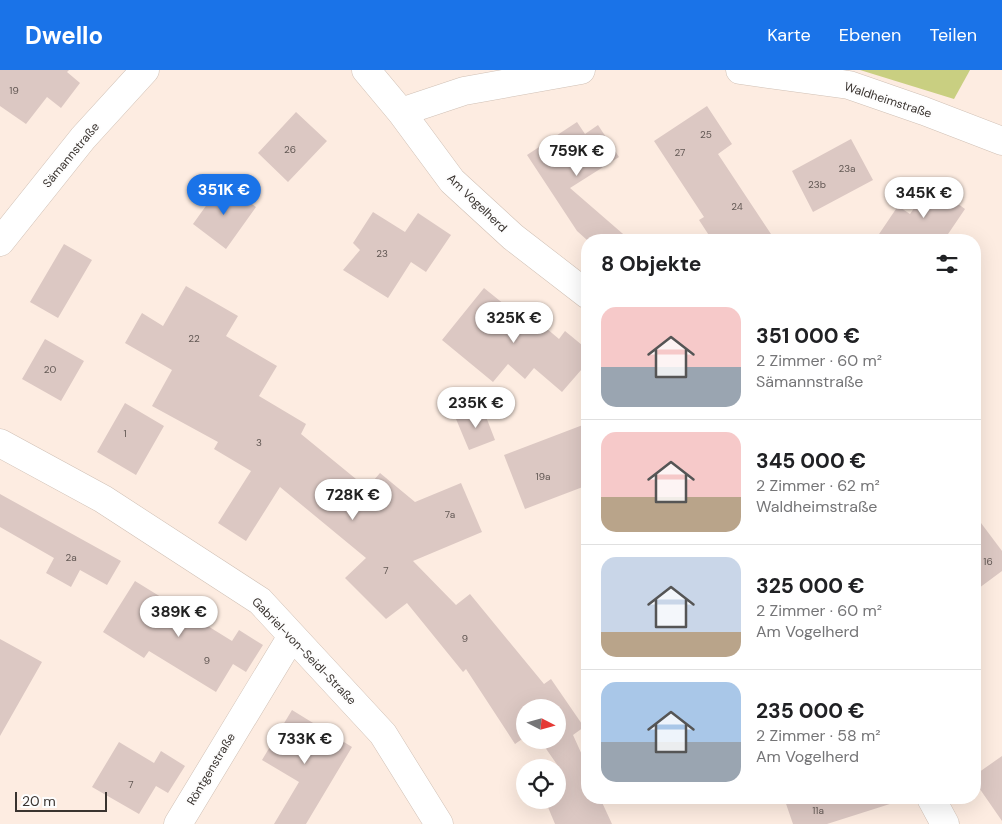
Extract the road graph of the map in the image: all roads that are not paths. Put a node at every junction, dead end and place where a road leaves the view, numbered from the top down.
1 (145, 70) edge
2 (366, 70) edge
3 (581, 70) edge
4 (740, 70) edge
5 (401, 112) junction
6 (1002, 141) edge
7 (0, 242) edge
8 (581, 290) edge
9 (0, 443) edge
10 (292, 636) junction
11 (934, 804) edge
12 (178, 824) edge
13 (439, 824) edge
14 (945, 824) edge

1 - 7 street, Sämannstraße
2 - 5 street, Am Vogelherd
3 - 5 street
4 - 6 street, Waldheimstraße
5 - 8 street, Am Vogelherd
9 - 10 street, Gabriel-von-Seidl-Straße
10 - 12 street, Röntgenstraße
10 - 13 street, Gabriel-von-Seidl-Straße
11 - 14 street

